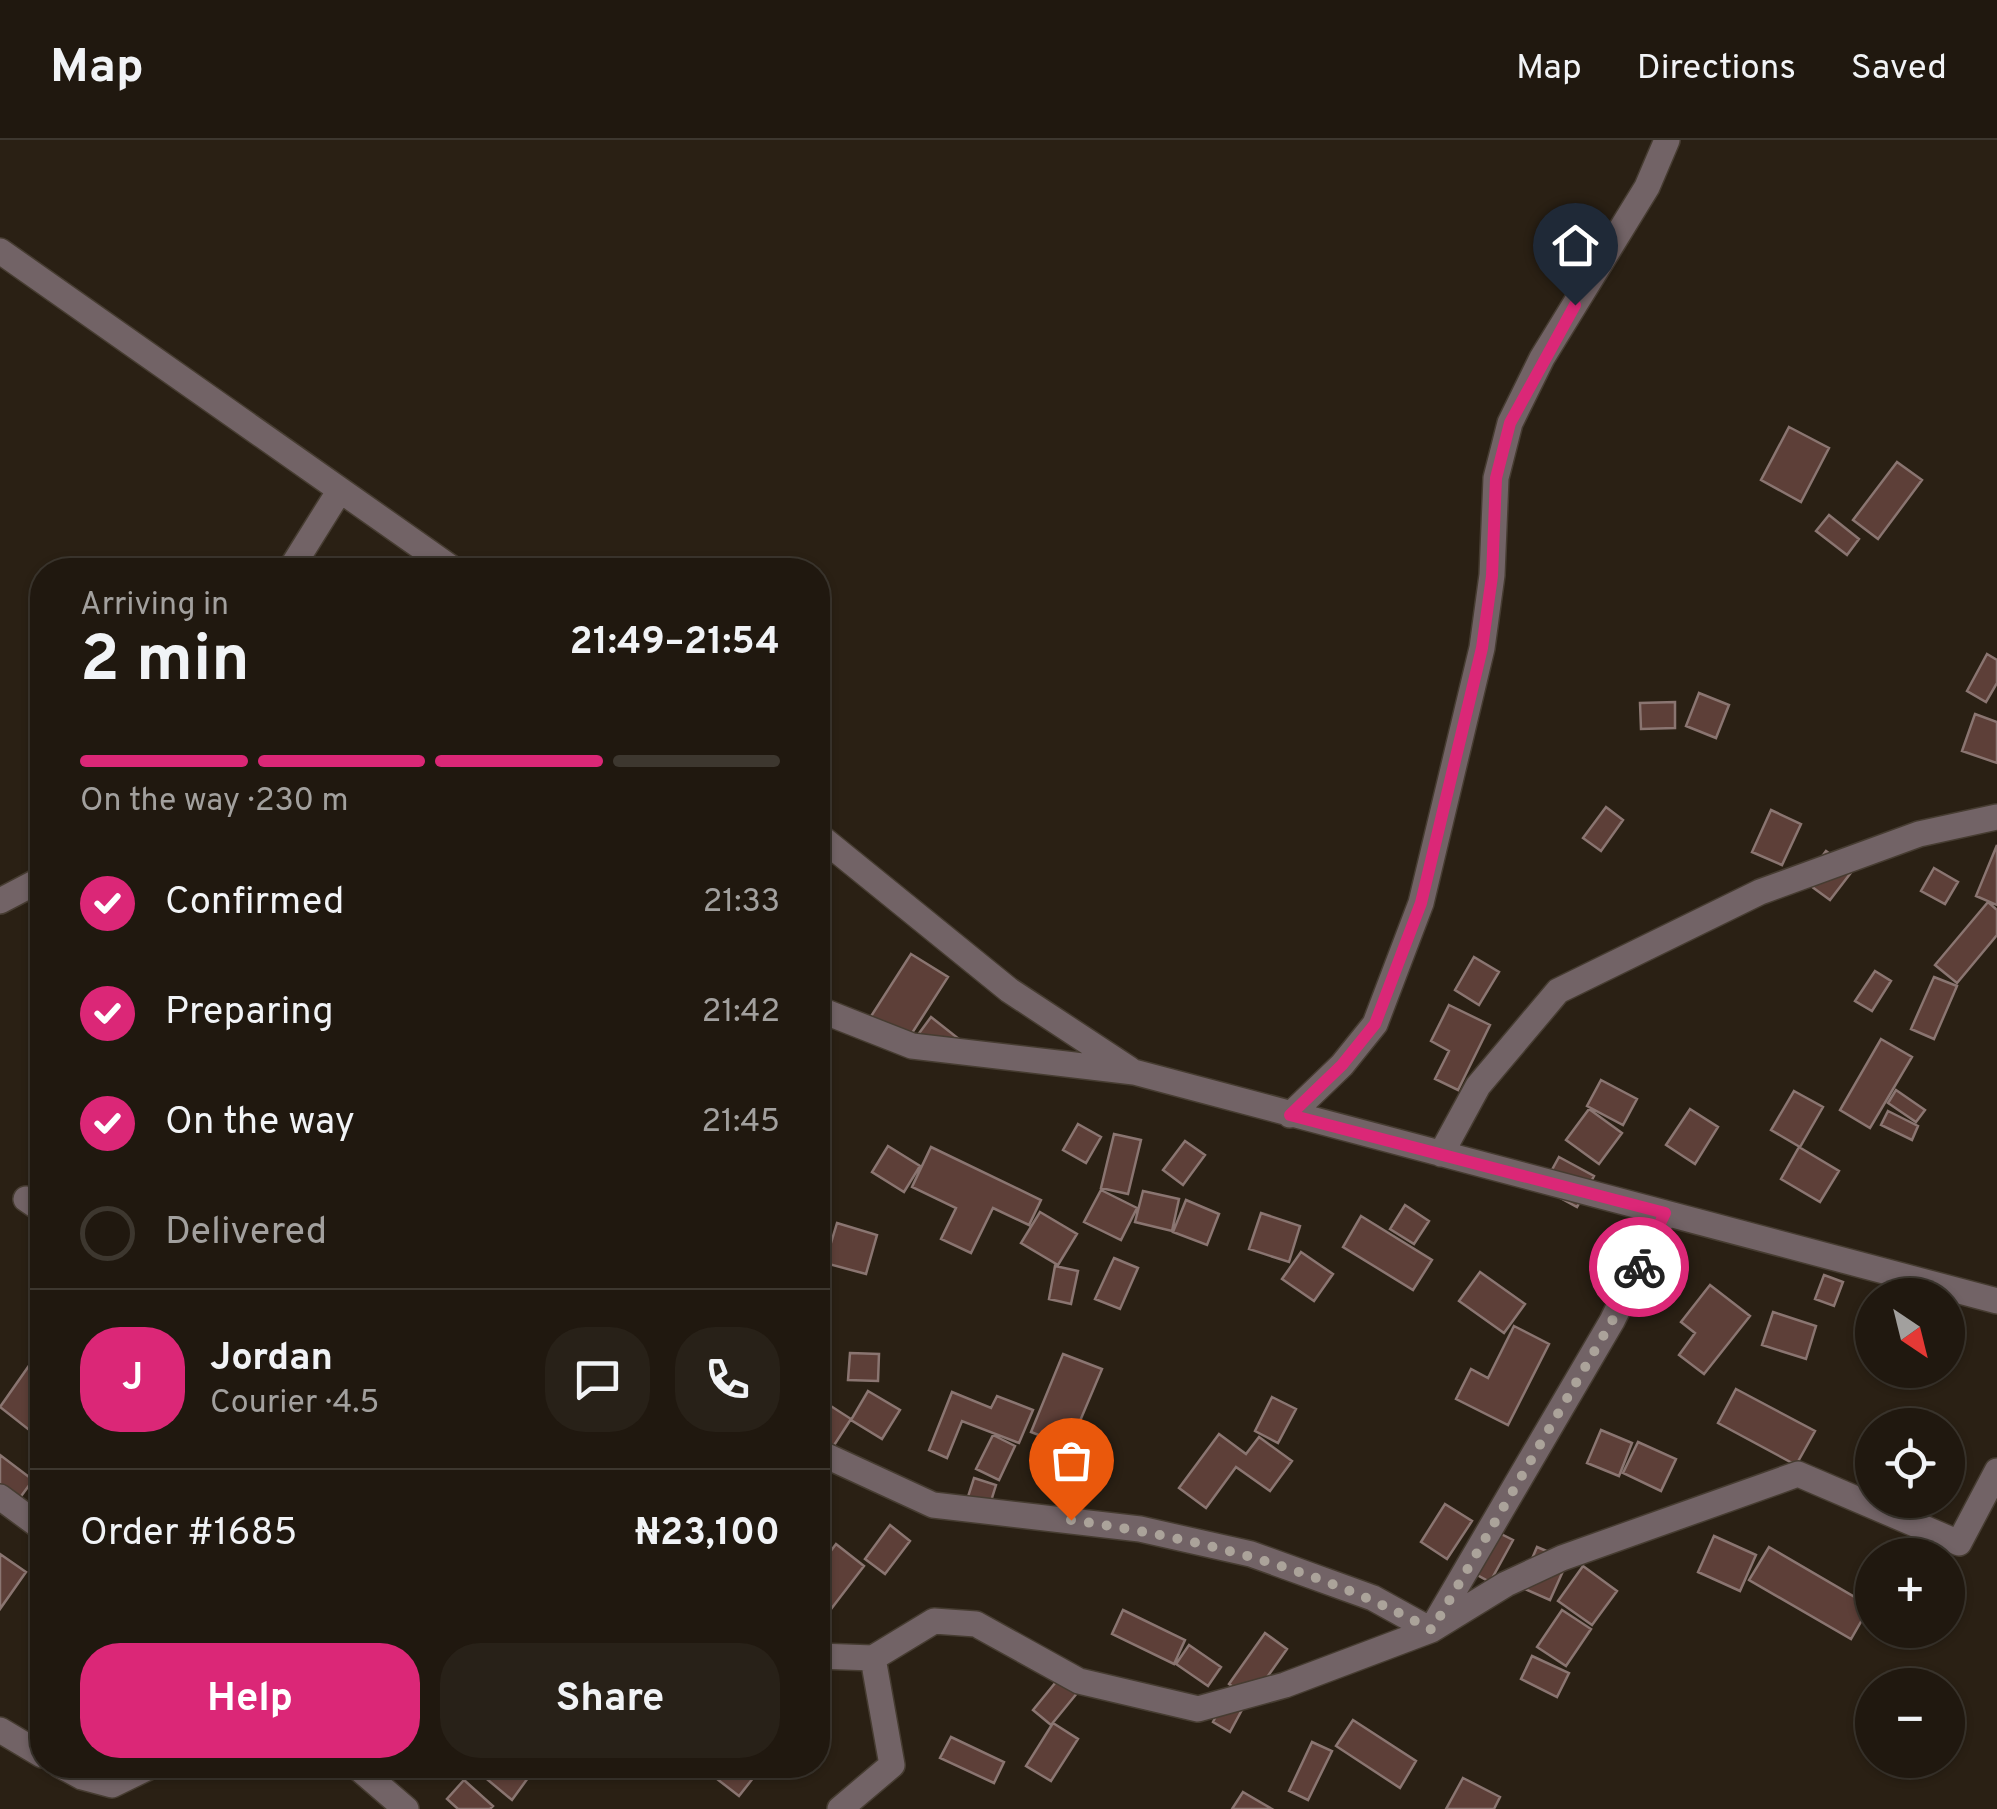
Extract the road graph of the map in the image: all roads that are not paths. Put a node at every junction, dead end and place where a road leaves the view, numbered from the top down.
1 (1668, 140) edge
2 (0, 251) edge
3 (340, 490) junction
4 (298, 558) edge
5 (437, 558) edge
6 (1997, 817) edge
7 (830, 845) edge
8 (30, 885) edge
9 (0, 901) edge
10 (830, 1014) edge
11 (1134, 1072) junction
12 (1290, 1115) junction
13 (1441, 1154) junction
14 (1665, 1213) junction
15 (1997, 1300) edge
16 (830, 1458) edge
17 (1997, 1472) edge
18 (0, 1498) edge
19 (30, 1519) edge
20 (1432, 1630) junction
21 (830, 1656) edge
22 (873, 1658) junction
23 (0, 1730) edge
24 (30, 1748) edge
25 (82, 1778) edge
26 (126, 1778) edge
27 (370, 1778) edge
28 (406, 1809) edge
29 (840, 1809) edge

1 - 12 street
2 - 3 street
3 - 4 street
3 - 5 street
6 - 13 street
7 - 11 street
8 - 9 street
10 - 11 street
11 - 12 street
12 - 13 street
13 - 14 street
14 - 15 street
14 - 20 street
16 - 20 street
17 - 20 street
18 - 19 street
20 - 22 street
21 - 22 street
22 - 29 street
23 - 24 street
25 - 26 street
27 - 28 street

